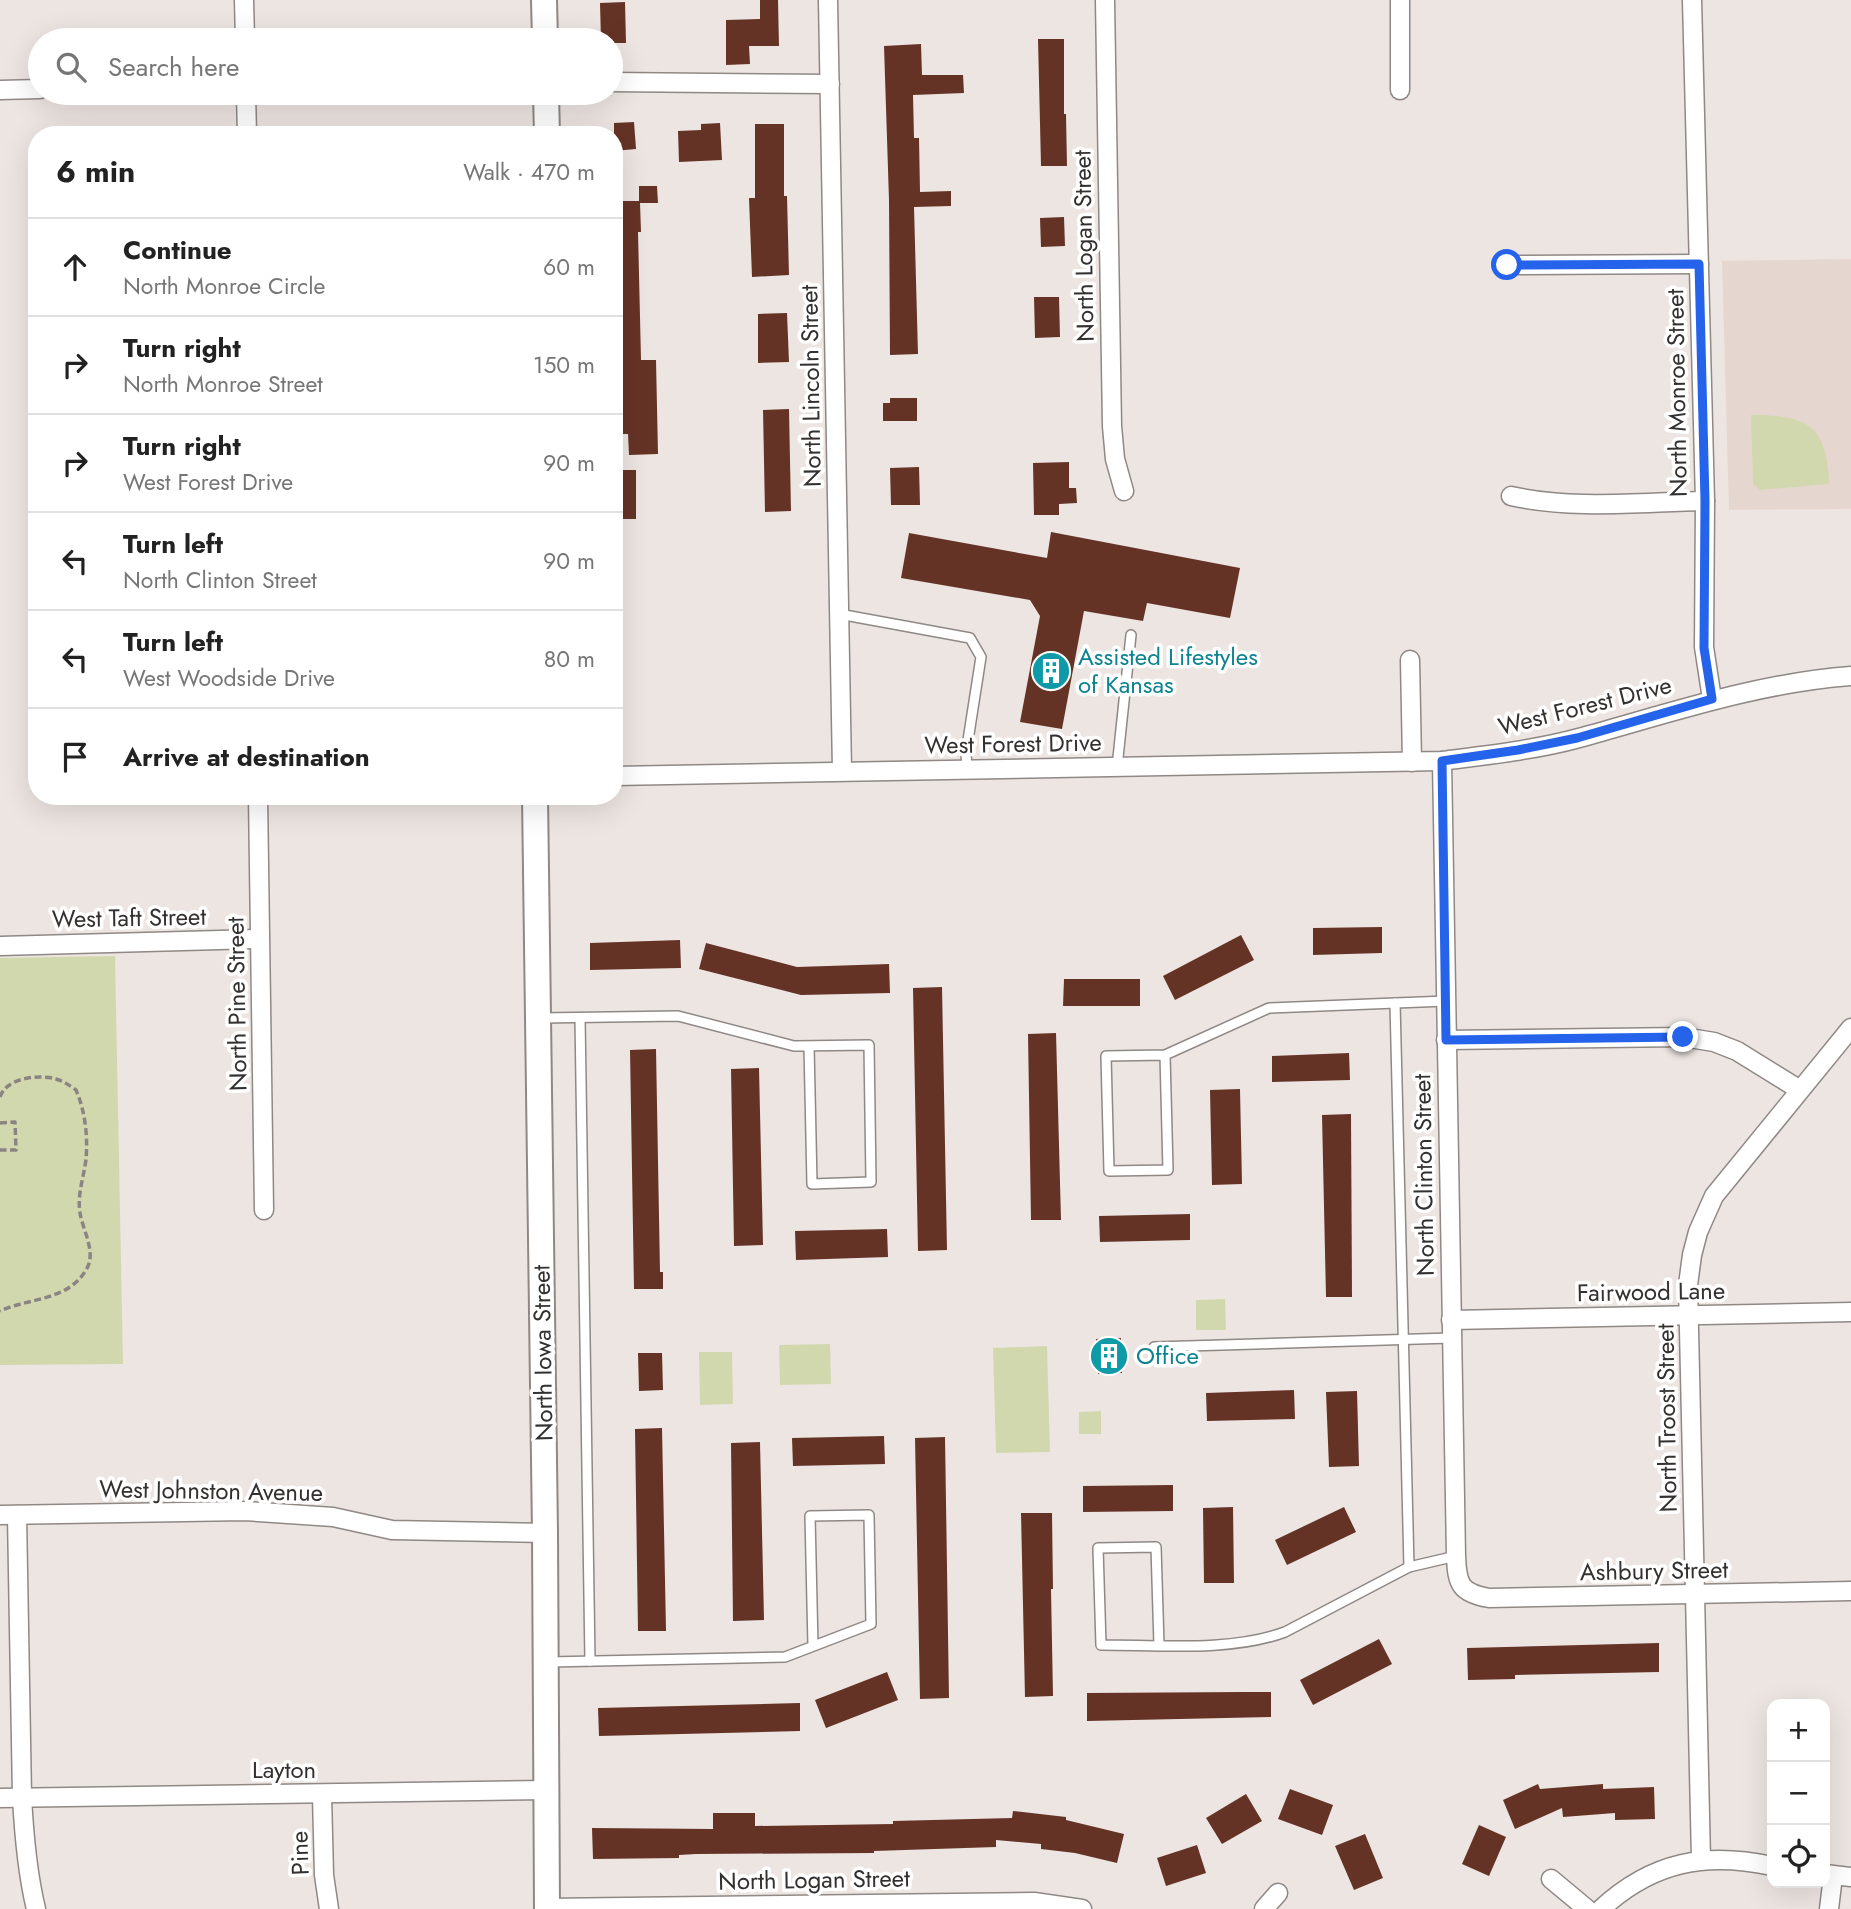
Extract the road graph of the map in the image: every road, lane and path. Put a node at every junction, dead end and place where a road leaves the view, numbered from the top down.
1 (244, 0) edge
2 (544, 0) edge
3 (828, 0) edge
4 (1105, 0) edge
5 (1400, 0) edge
6 (1692, 0) edge
7 (245, 28) edge
8 (545, 28) edge
9 (623, 82) edge
10 (830, 84) junction
11 (28, 89) edge
12 (0, 90) edge
13 (1400, 90) dead end
14 (246, 105) edge
15 (546, 105) edge
16 (247, 126) edge
17 (547, 126) edge
18 (1699, 264) junction
19 (1507, 265) dead end
20 (1124, 491) dead end
21 (1511, 496) dead end
22 (1705, 501) junction
23 (839, 614) junction
24 (1131, 635) dead end
25 (1410, 660) dead end
26 (1851, 676) edge
27 (1712, 699) junction
28 (1442, 761) junction
29 (1412, 762) junction
30 (1117, 767) junction
31 (967, 769) junction
32 (842, 771) junction
33 (623, 776) edge
34 (258, 805) edge
35 (535, 805) edge
36 (259, 939) junction
37 (0, 946) edge
38 (1446, 1001) junction
39 (1395, 1003) junction
40 (539, 1018) junction
41 (580, 1018) junction
42 (1851, 1028) edge
43 (1446, 1040) junction
44 (809, 1046) junction
45 (1165, 1055) junction
46 (1800, 1090) junction
47 (0, 1097) edge
48 (0, 1123) edge
49 (0, 1150) edge
50 (264, 1210) dead end
51 (0, 1311) edge
52 (1851, 1312) edge
53 (1689, 1315) junction
54 (1451, 1329) junction
55 (1402, 1339) junction
56 (1154, 1347) dead end
57 (9, 1515) edge
58 (545, 1533) junction
59 (1456, 1556) junction
60 (1409, 1567) junction
61 (1461, 1587) joint
62 (1851, 1591) edge
63 (1694, 1594) junction
64 (1158, 1645) junction
65 (813, 1646) junction
66 (590, 1661) junction
67 (546, 1662) junction
68 (547, 1790) junction
69 (322, 1795) junction
70 (22, 1797) junction
71 (0, 1798) edge
72 (1701, 1860) junction
73 (1767, 1865) edge
74 (1836, 1876) edge
75 (1551, 1879) dead end
76 (1278, 1893) dead end
77 (36, 1909) edge
78 (329, 1909) edge
79 (547, 1909) edge
80 (1082, 1909) edge
81 (1264, 1909) edge
82 (1587, 1909) edge
83 (1601, 1909) edge
84 (1829, 1909) edge

1 - 7 street
2 - 8 street
3 - 10 street, North Lincoln Street
4 - 20 street, North Logan Street
5 - 13 street
6 - 18 street, North Monroe Street
9 - 10 street
10 - 23 street, North Lincoln Street
11 - 12 street
14 - 16 street
15 - 17 street
18 - 19 street
18 - 22 street, North Monroe Street
21 - 22 street
22 - 27 street, North Monroe Street
23 - 31 lane
23 - 32 street, North Lincoln Street
24 - 30 lane
25 - 29 street
26 - 27 street, West Forest Drive
27 - 28 street, West Forest Drive
28 - 29 street, West Forest Drive
28 - 38 street, North Clinton Street
29 - 30 street, West Forest Drive
30 - 31 street, West Forest Drive
31 - 32 street, West Forest Drive
32 - 33 street, West Forest Drive
34 - 36 street, North Pine Street
35 - 40 street, North Iowa Street
36 - 37 street, West Taft Street
36 - 50 street, North Pine Street
38 - 39 lane
38 - 43 street, North Clinton Street
39 - 45 lane
39 - 55 lane
40 - 41 lane
40 - 58 street, North Iowa Street
41 - 44 lane
41 - 66 lane
42 - 46 street, North Troost Street
43 - 46 street
43 - 54 street, North Clinton Street
44 - 44 lane
45 - 45 lane
46 - 53 street, North Troost Street
47 - 51 path
48 - 49 path
52 - 53 street, Fairwood Lane
53 - 54 street, Fairwood Lane
53 - 63 street, North Troost Street
54 - 55 lane
54 - 59 street, North Clinton Street
55 - 56 lane
55 - 60 lane
57 - 58 street, West Johnston Avenue
57 - 70 street
58 - 67 street, North Iowa Street
59 - 60 lane
59 - 61 street, North Clinton Street
60 - 64 lane
61 - 63 street, Ashbury Street
62 - 63 street, Ashbury Street
63 - 72 street, North Troost Street
64 - 64 lane
65 - 65 lane
65 - 66 lane
66 - 67 lane
67 - 68 street, North Iowa Street
68 - 69 street, Layton
68 - 79 street, North Iowa Street
69 - 70 street, Layton
69 - 78 street, Pine
70 - 71 street, Layton
70 - 77 street
72 - 73 street
72 - 83 street
74 - 84 street
75 - 82 street
76 - 81 street
79 - 80 street, North Logan Street

